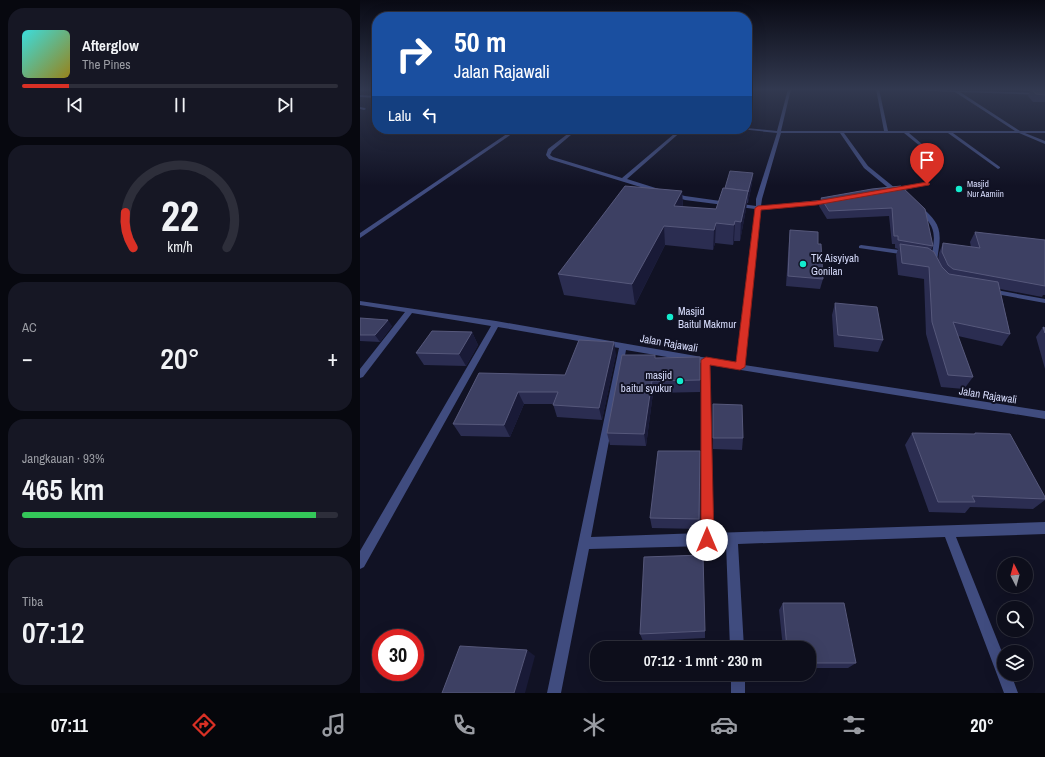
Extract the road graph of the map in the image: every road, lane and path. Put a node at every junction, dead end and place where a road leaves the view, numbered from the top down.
1 (781, 121) edge
2 (884, 121) edge
3 (1003, 121) edge
4 (752, 130) edge
5 (886, 131) junction
6 (904, 131) junction
7 (779, 132) junction
8 (841, 132) junction
9 (950, 132) junction
10 (1045, 132) edge
11 (1021, 133) junction
12 (510, 134) edge
13 (570, 134) edge
14 (677, 134) edge
15 (1045, 143) edge
16 (920, 145) dead end
17 (998, 168) dead end
18 (624, 179) junction
19 (927, 184) dead end
20 (902, 189) junction
21 (894, 190) junction
22 (886, 191) edge
23 (907, 194) edge
24 (840, 199) edge
25 (916, 203) edge
26 (758, 208) junction
27 (360, 236) edge
28 (861, 247) dead end
29 (912, 254) edge
30 (926, 256) edge
31 (983, 290) edge
32 (1045, 301) edge
33 (360, 303) edge
34 (410, 311) junction
35 (496, 324) junction
36 (622, 346) junction
37 (706, 360) junction
38 (740, 367) junction
39 (360, 375) edge
40 (1045, 415) edge
41 (1045, 528) edge
42 (948, 531) junction
43 (732, 539) junction
44 (707, 540) junction
45 (584, 544) junction
46 (360, 563) edge
47 (737, 641) edge
48 (738, 681) edge
49 (554, 693) edge
50 (738, 693) edge
51 (1011, 693) edge

1 - 7 street
2 - 5 street
3 - 11 street
4 - 7 street
5 - 6 street
5 - 8 street
6 - 9 street
6 - 16 street
7 - 8 street
7 - 26 street
8 - 21 street
9 - 11 street
9 - 17 street
10 - 11 street
11 - 15 street
12 - 27 street
13 - 18 street
14 - 18 street
18 - 26 street
19 - 20 street
20 - 21 street
20 - 23 street
21 - 22 street
24 - 26 street
25 - 30 street
26 - 38 street
28 - 29 street
31 - 32 street
33 - 34 street, Jalan Rajawali
34 - 35 street, Jalan Rajawali
34 - 39 street
35 - 36 street, Jalan Rajawali
35 - 46 street
36 - 37 street, Jalan Rajawali
36 - 45 street
37 - 38 street, Jalan Rajawali
37 - 44 street
38 - 40 street, Jalan Rajawali
41 - 42 street
42 - 43 street
42 - 51 street
43 - 44 street
43 - 47 street
44 - 45 street
45 - 49 street
48 - 50 street

